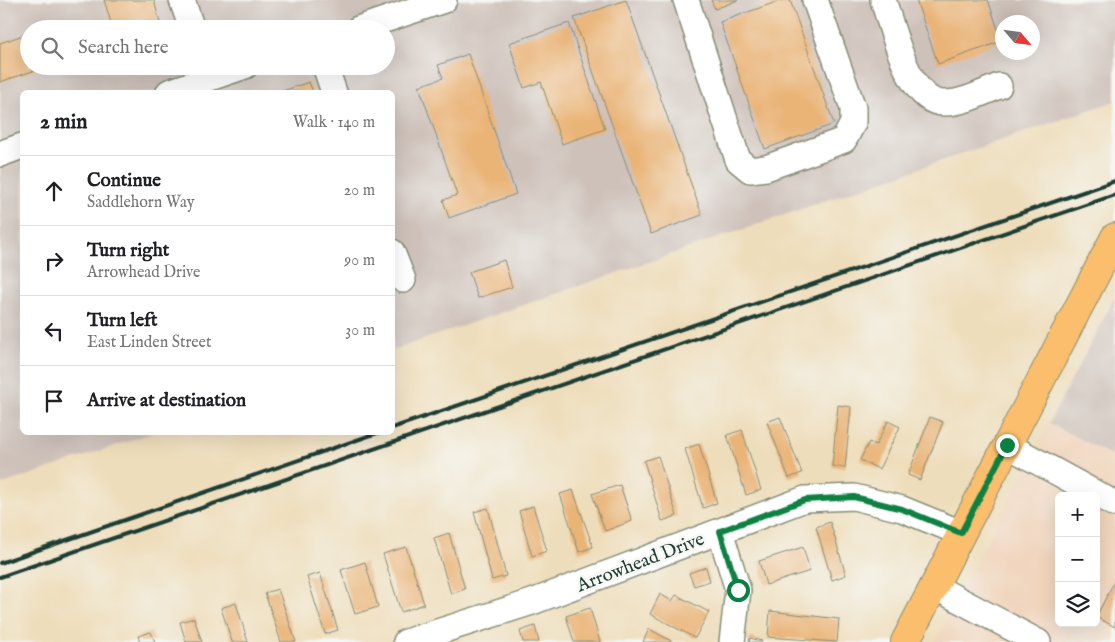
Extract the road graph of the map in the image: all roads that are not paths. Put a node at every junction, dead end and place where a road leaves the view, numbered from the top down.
1 (182, 0) edge
2 (444, 0) edge
3 (686, 0) edge
4 (815, 0) edge
5 (883, 0) edge
6 (189, 20) edge
7 (385, 20) edge
8 (217, 75) edge
9 (328, 75) edge
10 (193, 83) edge
11 (999, 86) dead end
12 (333, 90) edge
13 (20, 147) edge
14 (0, 154) edge
15 (1115, 237) edge
16 (395, 260) edge
17 (402, 280) dead end
18 (1007, 445) junction
19 (1115, 504) edge
20 (720, 531) junction
21 (961, 533) junction
22 (933, 586) junction
23 (439, 637) edge
24 (406, 642) edge
25 (732, 642) edge
26 (905, 642) edge
27 (1038, 642) edge

1 - 6 street
2 - 7 street
3 - 4 street
5 - 11 street
8 - 10 street
9 - 12 street
13 - 14 street
15 - 18 main road
16 - 17 street
18 - 19 street
18 - 21 main road
20 - 21 street, Arrowhead Drive
20 - 23 street, Arrowhead Drive
20 - 25 street
21 - 22 main road
22 - 26 main road
22 - 27 street
23 - 24 street, Arrowhead Drive

